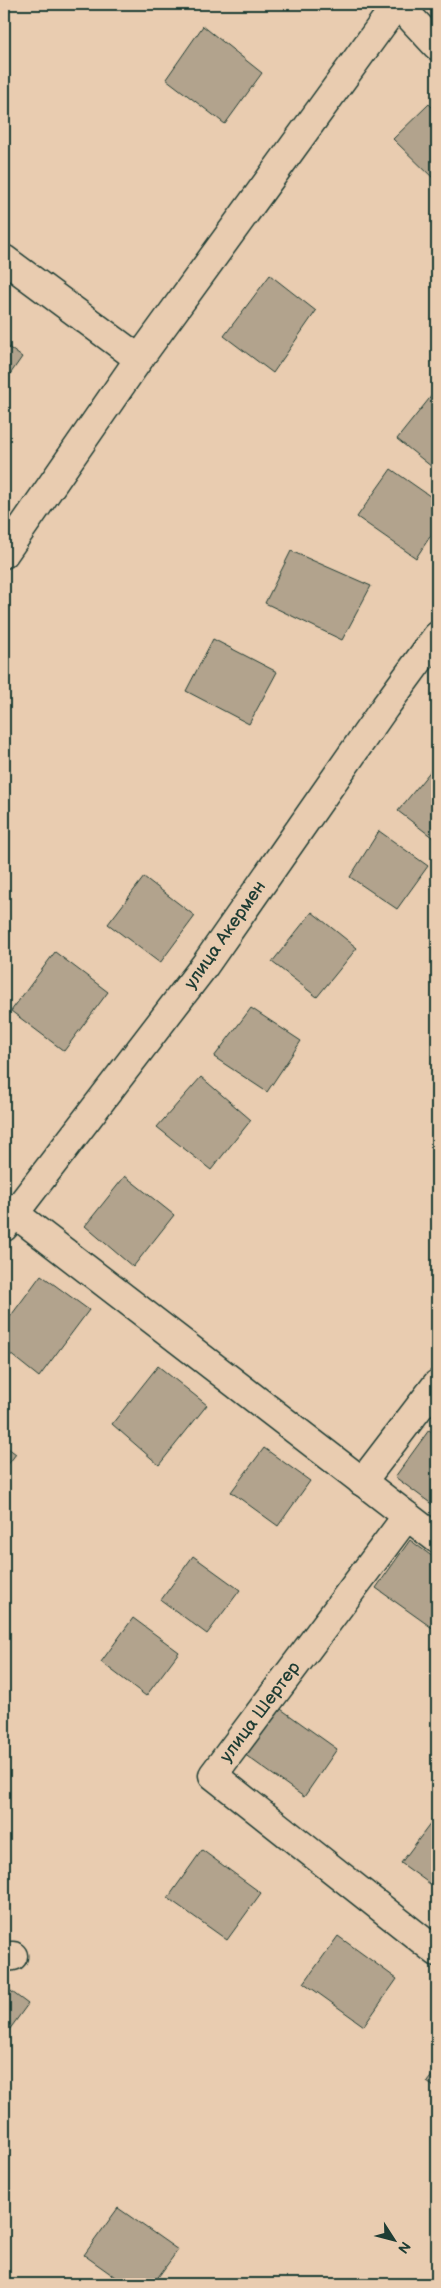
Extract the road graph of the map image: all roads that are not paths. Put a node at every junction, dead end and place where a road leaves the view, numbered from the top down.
1 (397, 4) edge
2 (437, 46) edge
3 (4, 260) edge
4 (139, 360) junction
5 (4, 554) edge
6 (437, 636) edge
7 (9, 1220) edge
8 (437, 1384) edge
9 (362, 1482) junction
10 (407, 1516) junction
11 (437, 1539) edge
12 (437, 1952) edge

1 - 2 street
1 - 4 street
3 - 4 street
4 - 5 street
6 - 7 street, улица Акермен
7 - 9 street
8 - 9 street
9 - 10 street
10 - 11 street
10 - 12 street, улица Шертер

